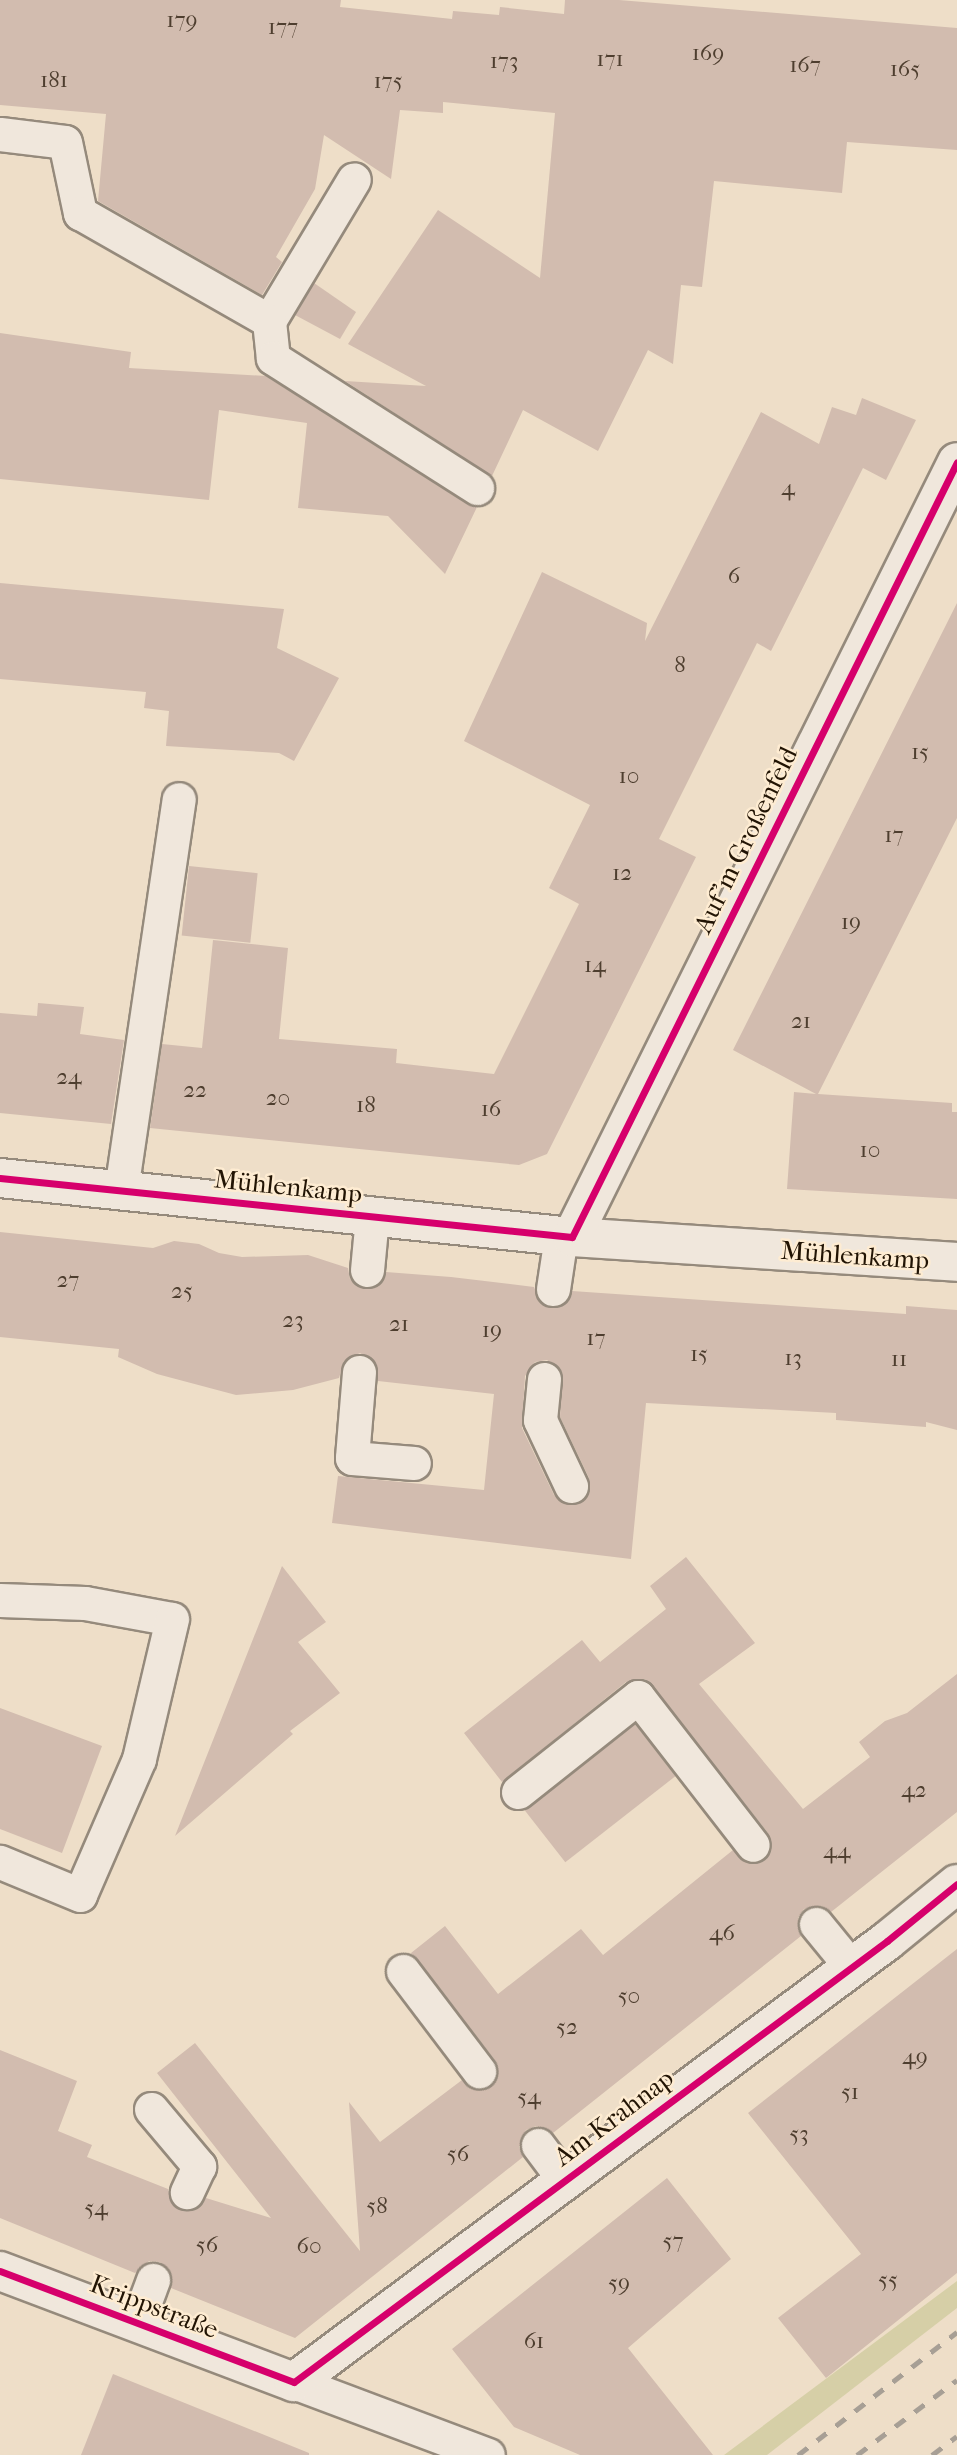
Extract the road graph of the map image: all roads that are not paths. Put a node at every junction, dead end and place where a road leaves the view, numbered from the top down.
1 (0, 134) edge
2 (354, 179) dead end
3 (270, 320) junction
4 (957, 462) edge
5 (477, 488) dead end
6 (179, 799) dead end
7 (0, 1178) edge
8 (121, 1190) junction
9 (372, 1217) junction
10 (566, 1236) junction
11 (957, 1262) edge
12 (367, 1270) dead end
13 (554, 1289) dead end
14 (359, 1372) dead end
15 (544, 1379) dead end
16 (414, 1463) dead end
17 (571, 1486) dead end
18 (0, 1601) edge
19 (518, 1792) dead end
20 (754, 1845) dead end
21 (0, 1863) edge
22 (957, 1884) edge
23 (816, 1924) dead end
24 (852, 1968) junction
25 (403, 1970) dead end
26 (479, 2071) dead end
27 (151, 2109) dead end
28 (538, 2145) dead end
29 (565, 2181) junction
30 (187, 2192) dead end
31 (0, 2271) edge
32 (153, 2280) dead end
33 (137, 2323) junction
34 (294, 2382) junction
35 (488, 2455) edge

1 - 3 lane
2 - 3 lane
3 - 5 lane
4 - 10 street, Auf'm Großenfeld
6 - 8 lane
7 - 8 street, Mühlenkamp
8 - 9 street, Mühlenkamp
9 - 10 street, Mühlenkamp
9 - 12 lane
10 - 11 street, Mühlenkamp
10 - 13 lane
14 - 16 lane
15 - 17 lane
18 - 21 lane
19 - 20 lane
22 - 24 street, Am Krahnap
23 - 24 lane
24 - 29 street, Am Krahnap
25 - 26 lane
27 - 30 lane
28 - 29 lane
29 - 34 street, Am Krahnap
31 - 33 street, Krippstraße
32 - 33 lane
33 - 34 street, Krippstraße
34 - 35 lane, Krippstraße

